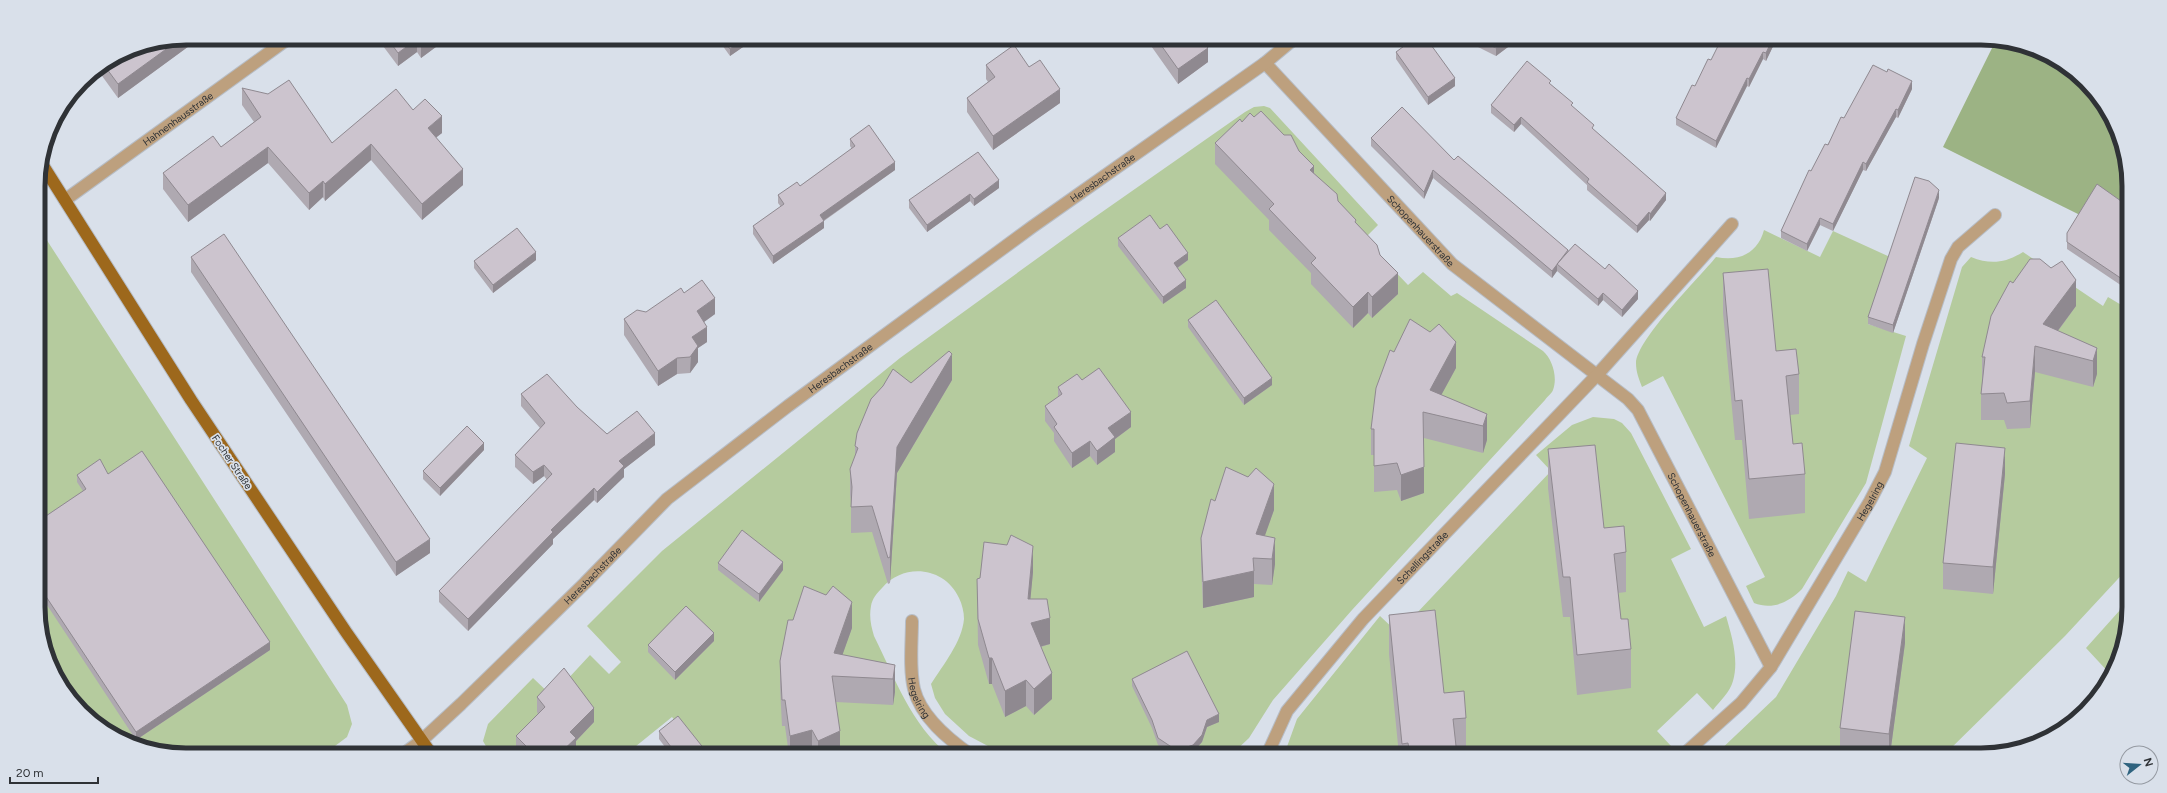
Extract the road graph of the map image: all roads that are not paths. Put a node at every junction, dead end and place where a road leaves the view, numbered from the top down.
1 (279, 45) edge
2 (1287, 45) edge
3 (1265, 63) junction
4 (46, 170) edge
5 (66, 200) junction
6 (1995, 215) dead end
7 (1732, 224) dead end
8 (1597, 375) junction
9 (912, 621) dead end
10 (1772, 667) junction
11 (421, 741) junction
12 (412, 748) edge
13 (426, 748) edge
14 (963, 748) edge
15 (1270, 748) edge
16 (1691, 748) edge

1 - 5 street, Hahnenhausstraße
2 - 3 street, Heresbachstraße
3 - 8 street, Schopenhauerstraße
3 - 11 street, Heresbachstraße
4 - 5 main road, Focher Straße
5 - 11 main road, Focher Straße
6 - 10 street, Hegelring
7 - 8 street
8 - 10 street, Schopenhauerstraße
8 - 15 street, Schellingstraße
9 - 14 street, Hegelring
10 - 16 street, Hegelring
11 - 12 street, Heresbachstraße
11 - 13 main road, Focher Straße

